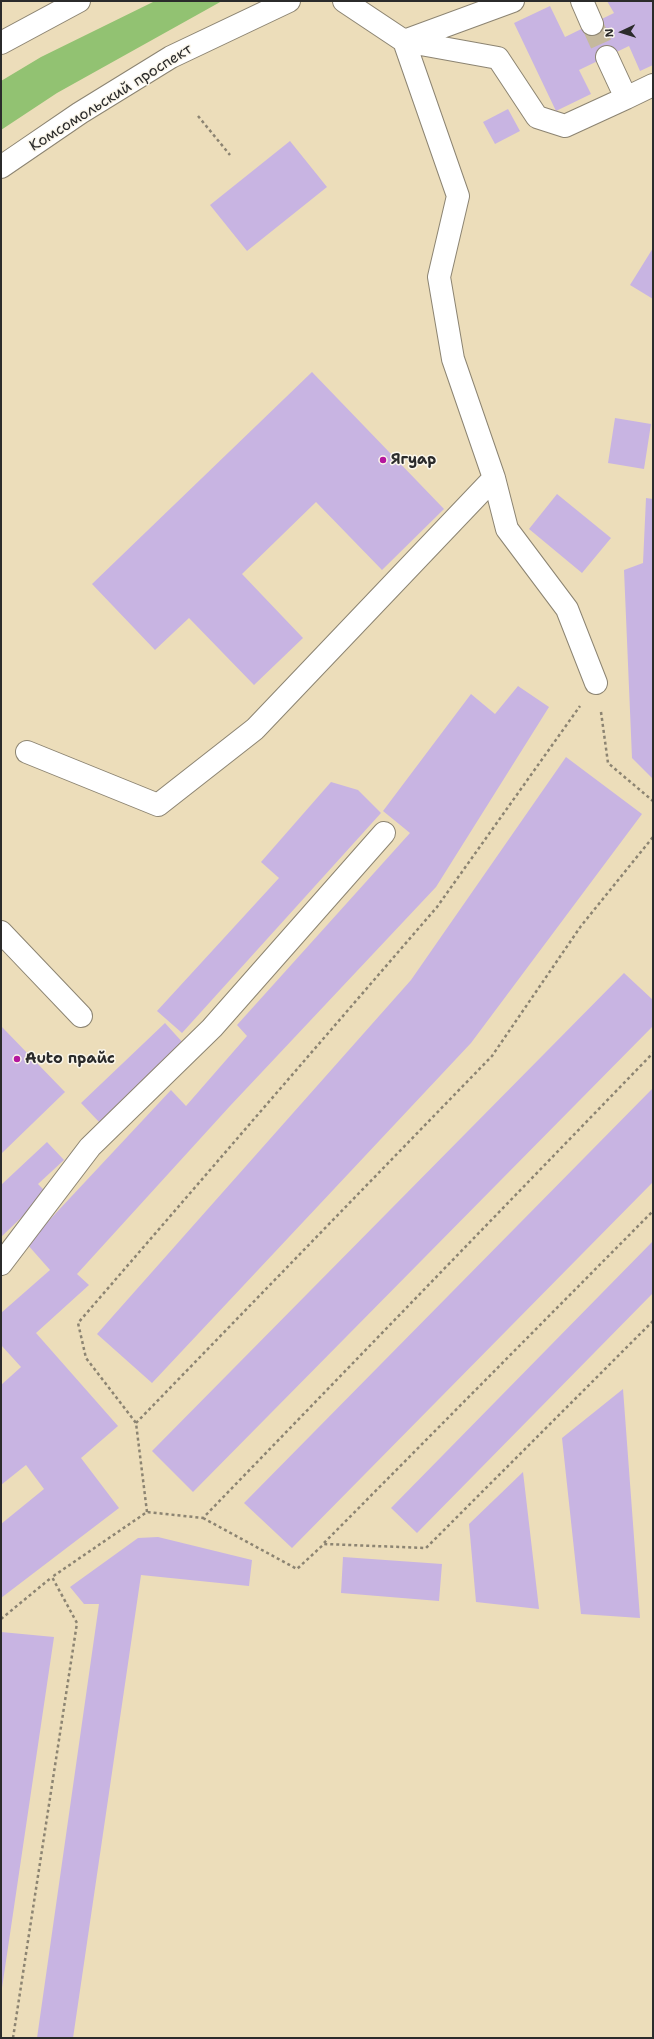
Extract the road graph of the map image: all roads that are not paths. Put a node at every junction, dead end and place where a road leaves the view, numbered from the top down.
1 (79, 1) edge
2 (288, 1) edge
3 (344, 1) edge
4 (513, 1) edge
5 (582, 1) edge
6 (592, 24) tunnel mouth
7 (404, 41) junction
8 (1, 43) edge
9 (607, 57) tunnel mouth
10 (653, 85) edge
11 (626, 98) junction
12 (1, 167) edge
13 (494, 478) junction
14 (596, 683) road end
15 (27, 752) dead end
16 (384, 833) dead end
17 (1, 932) edge
18 (81, 1016) dead end
19 (1, 1264) edge

1 - 8 main road
2 - 12 main road, Комсомольский проспект
3 - 7 main road
4 - 7 main road
5 - 6 main road
7 - 11 main road
7 - 13 main road
9 - 11 main road
10 - 11 main road
13 - 14 main road
13 - 15 main road
16 - 19 main road
17 - 18 main road

